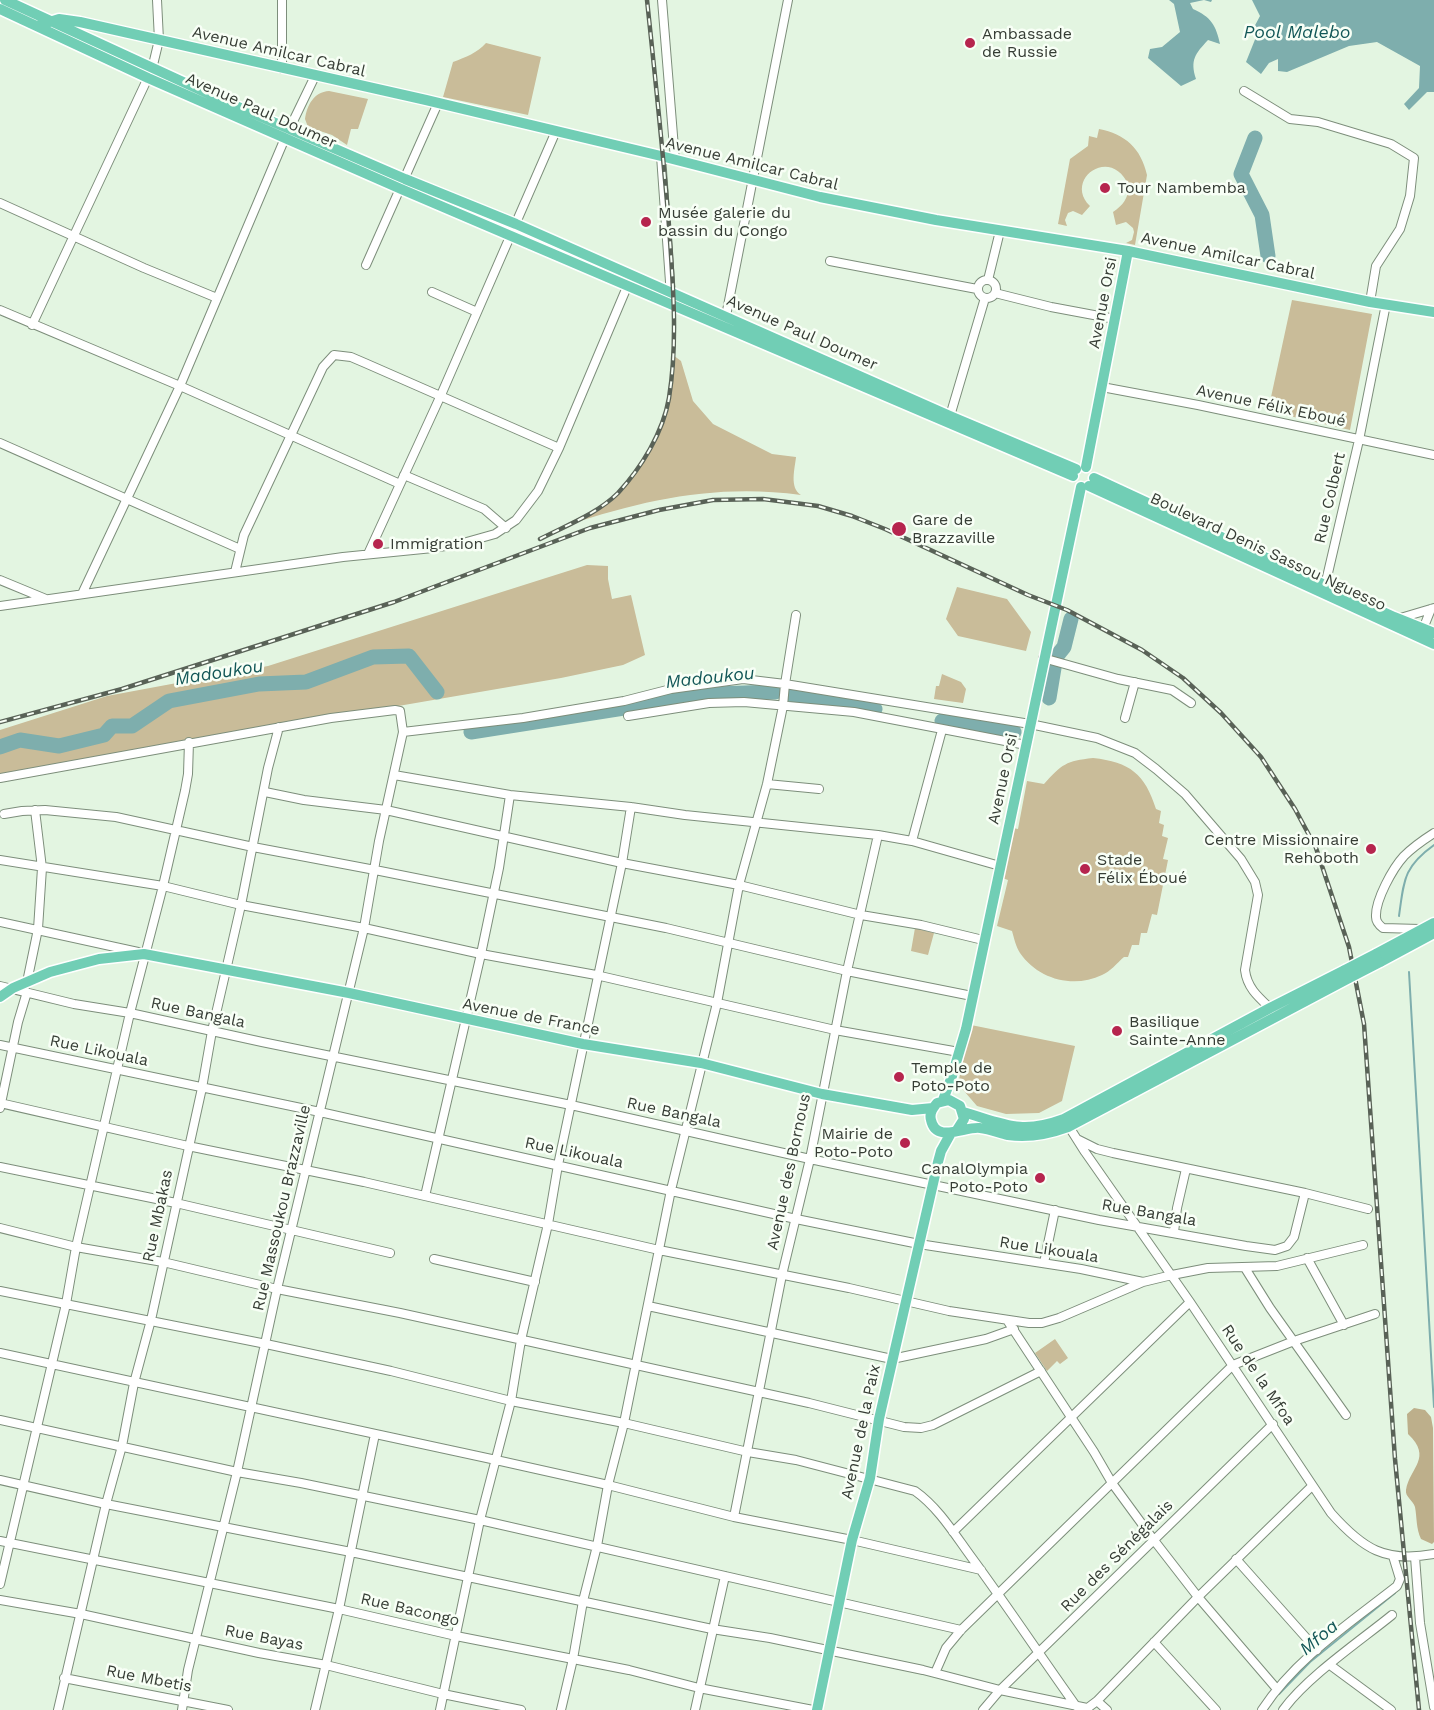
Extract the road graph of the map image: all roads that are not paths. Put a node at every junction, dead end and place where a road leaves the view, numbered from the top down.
1 (5, 0) edge
2 (157, 0) edge
3 (282, 0) edge
4 (662, 0) edge
5 (789, 0) edge
6 (0, 9) edge
7 (50, 21) junction
8 (37, 26) junction
9 (159, 40) junction
10 (282, 69) junction
11 (150, 74) junction
12 (315, 76) junction
13 (1244, 91) dead end
14 (438, 103) junction
15 (556, 131) junction
16 (287, 134) junction
17 (661, 156) junction
18 (675, 160) junction
19 (753, 181) junction
20 (403, 184) junction
21 (0, 203) edge
22 (479, 209) junction
23 (474, 220) junction
24 (516, 224) junction
25 (1000, 231) junction
26 (512, 236) junction
27 (72, 237) junction
28 (1128, 250) junction
29 (830, 261) dead end
30 (366, 265) dead end
31 (604, 269) junction
32 (630, 280) junction
33 (988, 280) junction
34 (977, 289) junction
35 (432, 292) dead end
36 (670, 292) junction
37 (995, 293) junction
38 (216, 298) junction
39 (985, 298) junction
40 (1370, 302) junction
41 (671, 304) junction
42 (1386, 304) junction
43 (0, 310) edge
44 (477, 312) junction
45 (1434, 312) edge
46 (726, 315) junction
47 (1115, 319) junction
48 (32, 325) junction
49 (723, 327) junction
50 (859, 380) junction
51 (180, 386) junction
52 (1102, 387) junction
53 (441, 395) junction
54 (950, 416) junction
55 (290, 434) junction
56 (1359, 440) junction
57 (0, 443) edge
58 (559, 448) junction
59 (1434, 455) edge
60 (1078, 471) junction
61 (404, 475) junction
62 (400, 484) junction
63 (1088, 484) junction
64 (128, 498) junction
65 (506, 528) junction
66 (240, 549) junction
67 (368, 554) junction
68 (235, 572) junction
69 (0, 580) edge
70 (1324, 589) junction
71 (82, 594) junction
72 (46, 599) junction
73 (0, 606) edge
74 (1432, 609) edge
75 (796, 615) dead end
76 (1398, 619) junction
77 (1386, 623) junction
78 (1421, 633) junction
79 (1434, 633) edge
80 (1434, 644) edge
81 (1043, 658) junction
82 (1135, 682) junction
83 (785, 684) junction
84 (1191, 702) dead end
85 (783, 706) junction
86 (628, 717) dead end
87 (1125, 718) dead end
88 (1030, 724) junction
89 (279, 727) junction
90 (942, 730) junction
91 (403, 732) junction
92 (189, 742) junction
93 (1026, 745) junction
94 (394, 775) junction
95 (0, 778) edge
96 (767, 783) junction
97 (819, 789) dead end
98 (265, 792) junction
99 (510, 795) junction
100 (631, 807) junction
101 (34, 810) junction
102 (386, 810) junction
103 (4, 814) dead end
104 (757, 821) junction
105 (176, 830) junction
106 (1434, 833) edge
107 (878, 835) junction
108 (503, 837) junction
109 (912, 841) junction
110 (253, 847) junction
111 (0, 860) edge
112 (622, 862) junction
113 (1000, 866) junction
114 (42, 868) junction
115 (375, 870) junction
116 (739, 885) junction
117 (163, 886) junction
118 (493, 894) junction
119 (241, 905) junction
120 (861, 915) junction
121 (609, 918) junction
122 (0, 922) edge
123 (1434, 923) edge
124 (364, 928) junction
125 (1423, 928) junction
126 (38, 929) junction
127 (1434, 933) edge
128 (983, 940) junction
129 (727, 943) junction
130 (144, 954) junction
131 (481, 954) junction
132 (1378, 958) junction
133 (226, 970) junction
134 (847, 971) junction
135 (1347, 974) junction
136 (596, 975) junction
137 (0, 986) edge
138 (27, 987) junction
139 (13, 988) junction
140 (349, 993) junction
141 (972, 996) junction
142 (0, 997) edge
143 (717, 1004) junction
144 (1270, 1008) junction
145 (130, 1013) junction
146 (467, 1020) junction
147 (835, 1030) junction
148 (212, 1031) junction
149 (583, 1044) junction
150 (0, 1045) edge
151 (13, 1048) junction
152 (959, 1052) junction
153 (333, 1057) junction
154 (701, 1063) junction
155 (117, 1070) junction
156 (952, 1076) junction
157 (452, 1081) junction
158 (202, 1088) junction
159 (822, 1094) junction
160 (943, 1100) junction
161 (955, 1102) junction
162 (0, 1105) edge
163 (571, 1105) junction
164 (933, 1108) junction
165 (912, 1110) junction
166 (320, 1112) junction
167 (963, 1112) junction
168 (1069, 1121) junction
169 (932, 1123) junction
170 (105, 1126) junction
171 (686, 1131) junction
172 (954, 1132) junction
173 (439, 1140) junction
174 (1080, 1141) junction
175 (188, 1146) junction
176 (810, 1159) junction
177 (938, 1162) junction
178 (558, 1165) junction
179 (0, 1167) edge
180 (1186, 1169) junction
181 (306, 1170) junction
182 (934, 1184) junction
183 (90, 1186) junction
184 (671, 1190) junction
185 (1305, 1194) junction
186 (425, 1196) junction
187 (176, 1203) junction
188 (1368, 1209) dead end
189 (1055, 1210) junction
190 (796, 1219) junction
191 (548, 1224) junction
192 (1138, 1227) junction
193 (0, 1228) edge
194 (292, 1230) junction
195 (1174, 1232) junction
196 (919, 1244) junction
197 (1363, 1245) dead end
198 (76, 1247) junction
199 (659, 1250) junction
200 (390, 1253) dead end
201 (1307, 1258) junction
202 (434, 1259) dead end
203 (163, 1262) junction
204 (1044, 1263) junction
205 (1245, 1268) junction
206 (782, 1275) junction
207 (1172, 1275) junction
208 (535, 1282) junction
209 (1143, 1282) junction
210 (277, 1289) junction
211 (0, 1291) edge
212 (907, 1302) junction
213 (1190, 1302) junction
214 (66, 1304) junction
215 (648, 1306) junction
216 (1375, 1314) dead end
217 (151, 1320) junction
218 (1007, 1320) junction
219 (1344, 1325) junction
220 (1014, 1329) junction
221 (771, 1334) junction
222 (521, 1341) junction
223 (1294, 1341) junction
224 (266, 1344) junction
225 (0, 1353) edge
226 (892, 1359) junction
227 (51, 1364) junction
228 (634, 1365) junction
229 (1233, 1365) junction
230 (1041, 1371) junction
231 (134, 1383) junction
232 (758, 1392) junction
233 (511, 1401) junction
234 (251, 1407) junction
235 (1346, 1415) dead end
236 (1071, 1418) junction
237 (879, 1419) junction
238 (0, 1420) edge
239 (624, 1423) junction
240 (1273, 1424) junction
241 (37, 1428) junction
242 (375, 1434) junction
243 (122, 1446) junction
244 (748, 1452) junction
245 (496, 1460) junction
246 (237, 1472) junction
247 (870, 1478) junction
248 (0, 1480) edge
249 (1112, 1483) junction
250 (23, 1485) junction
251 (608, 1485) junction
252 (1312, 1486) junction
253 (363, 1497) junction
254 (106, 1504) junction
255 (734, 1517) junction
256 (480, 1520) junction
257 (222, 1526) junction
258 (953, 1532) junction
259 (1153, 1539) junction
260 (852, 1540) junction
261 (0, 1541) edge
262 (11, 1543) junction
263 (597, 1546) junction
264 (351, 1552) junction
265 (1434, 1554) edge
266 (1393, 1556) junction
267 (1415, 1557) junction
268 (1236, 1559) junction
269 (94, 1560) junction
270 (981, 1570) junction
271 (725, 1576) junction
272 (468, 1578) junction
273 (0, 1584) edge
274 (210, 1584) junction
275 (998, 1593) junction
276 (1198, 1597) junction
277 (0, 1600) edge
278 (583, 1600) junction
279 (840, 1602) junction
280 (339, 1609) junction
281 (81, 1614) junction
282 (1392, 1615) dead end
283 (712, 1629) junction
284 (961, 1630) junction
285 (456, 1636) junction
286 (196, 1639) junction
287 (1154, 1642) junction
288 (1317, 1650) junction
289 (828, 1652) junction
290 (1039, 1654) junction
291 (573, 1659) junction
292 (326, 1665) junction
293 (1330, 1665) junction
294 (935, 1673) junction
295 (64, 1678) junction
296 (699, 1688) junction
297 (1276, 1689) junction
298 (1000, 1690) junction
299 (443, 1694) junction
300 (1097, 1701) junction
301 (1289, 1702) junction
302 (183, 1706) edge
303 (1434, 1707) edge
304 (1082, 1708) edge
305 (57, 1710) edge
306 (228, 1710) edge
307 (315, 1710) edge
308 (440, 1710) edge
309 (521, 1710) edge
310 (561, 1710) edge
311 (695, 1710) edge
312 (815, 1710) edge
313 (983, 1710) edge
314 (1107, 1710) edge
315 (1216, 1710) edge
316 (1262, 1710) edge
317 (1283, 1710) edge
318 (1296, 1710) edge
319 (1391, 1710) edge

1 - 7 main road, Avenue Paul Doumer
2 - 9 street
3 - 10 street
4 - 18 street
5 - 19 street
6 - 8 main road, Avenue Paul Doumer
7 - 8 main road
7 - 9 main road, Avenue Amilcar Cabral
7 - 11 main road, Avenue Paul Doumer
8 - 11 main road, Avenue Paul Doumer
9 - 10 main road, Avenue Amilcar Cabral
9 - 11 street
10 - 12 main road, Avenue Amilcar Cabral
11 - 16 main road, Avenue Paul Doumer
11 - 27 street
12 - 14 main road, Avenue Amilcar Cabral
12 - 16 street
13 - 40 street
14 - 15 main road, Avenue Amilcar Cabral
14 - 20 street
15 - 17 main road, Avenue Amilcar Cabral
15 - 24 street
16 - 20 main road, Avenue Paul Doumer
16 - 38 street
17 - 18 main road, Avenue Amilcar Cabral
17 - 36 street
18 - 19 main road, Avenue Amilcar Cabral
19 - 25 main road, Avenue Amilcar Cabral
19 - 46 street
20 - 22 main road, Avenue Paul Doumer
20 - 23 main road, Avenue Paul Doumer
20 - 30 street
21 - 27 street
22 - 23 main road
22 - 24 main road, Avenue Paul Doumer
23 - 26 main road, Avenue Paul Doumer
24 - 26 street
24 - 31 main road, Avenue Paul Doumer
25 - 28 main road, Avenue Amilcar Cabral
25 - 33 street
26 - 31 main road, Avenue Paul Doumer
26 - 44 street
27 - 38 street
27 - 48 street
28 - 40 main road, Avenue Amilcar Cabral
28 - 47 main road, Avenue Orsi
29 - 34 street
31 - 32 main road, Avenue Paul Doumer
32 - 36 main road, Avenue Paul Doumer
32 - 41 main road, Avenue Paul Doumer
32 - 58 street
33 - 34 street
33 - 37 street
34 - 39 street
35 - 44 street
36 - 41 street
36 - 46 main road, Avenue Paul Doumer
37 - 39 street
37 - 47 street
38 - 51 street
39 - 54 street
40 - 42 main road, Avenue Amilcar Cabral
41 - 49 main road, Avenue Paul Doumer
42 - 45 main road, Avenue Amilcar Cabral
42 - 56 street, Rue Colbert
43 - 48 street
44 - 53 street
46 - 49 street
46 - 50 main road, Avenue Paul Doumer
47 - 52 main road, Avenue Orsi
48 - 51 street
49 - 50 main road, Avenue Paul Doumer
50 - 54 main road, Avenue Paul Doumer
50 - 60 main road, Avenue Paul Doumer
51 - 55 street
51 - 64 street
52 - 56 street, Avenue Félix Eboué
52 - 60 main road, Avenue Orsi
53 - 55 street
53 - 58 street
53 - 61 street
54 - 60 main road, Avenue Paul Doumer
55 - 62 street
55 - 66 street
56 - 59 street, Avenue Félix Eboué
56 - 70 street, Rue Colbert
57 - 64 street
58 - 65 street
60 - 63 main road
60 - 63 main road
61 - 62 street
61 - 65 street
62 - 67 street
63 - 70 main road, Boulevard Denis Sassou Nguesso
63 - 81 main road, Avenue Orsi
64 - 66 street
64 - 71 street
65 - 67 street
66 - 68 street
67 - 68 street
68 - 71 street
69 - 72 street
70 - 76 main road, Boulevard Denis Sassou Nguesso
70 - 77 main road, Boulevard Denis Sassou Nguesso
71 - 72 street
72 - 73 street
74 - 76 street
74 - 78 street
75 - 83 street
76 - 77 street
76 - 78 main road, Boulevard Denis Sassou Nguesso
77 - 78 main road, Boulevard Denis Sassou Nguesso
78 - 79 main road, Boulevard Denis Sassou Nguesso
78 - 80 main road, Boulevard Denis Sassou Nguesso
81 - 82 street
81 - 88 main road, Avenue Orsi
82 - 84 street
82 - 87 street
83 - 85 street
83 - 88 street
83 - 91 street
85 - 86 street
85 - 90 street
85 - 96 street
88 - 93 main road, Avenue Orsi
88 - 144 street
89 - 91 street, Rue Massoukou Brazzaville
89 - 92 street
89 - 98 street, Rue Mbakas
90 - 93 street
90 - 109 street
91 - 94 street, Rue Massoukou Brazzaville
92 - 95 street
92 - 105 street
93 - 113 main road, Avenue Orsi
94 - 99 street
94 - 102 street, Rue Massoukou Brazzaville
96 - 97 street
96 - 104 street
98 - 102 street
98 - 110 street, Rue Mbakas
99 - 100 street
99 - 108 street
100 - 104 street
100 - 112 street
101 - 103 street
101 - 105 street
101 - 114 street
102 - 108 street
102 - 115 street, Rue Massoukou Brazzaville
104 - 107 street
104 - 116 street
105 - 110 street
105 - 117 street
106 - 125 street
107 - 109 street
107 - 120 street, Avenue des Bornous
108 - 112 street
108 - 118 street
109 - 113 street
110 - 115 street
110 - 119 street, Rue Mbakas
111 - 114 street
112 - 116 street
112 - 121 street
113 - 128 main road, Avenue Orsi
114 - 117 street
114 - 126 street
115 - 118 street
115 - 124 street, Rue Massoukou Brazzaville
116 - 120 street
116 - 129 street
117 - 119 street
117 - 130 street
118 - 121 street
118 - 131 street
119 - 124 street
119 - 133 street, Rue Mbakas
120 - 128 street
120 - 134 street, Avenue des Bornous
121 - 129 street
121 - 136 street
122 - 126 street
123 - 125 main road
124 - 131 street
124 - 140 street, Rue Massoukou Brazzaville
125 - 132 main road
126 - 130 street
126 - 138 street
127 - 132 main road
128 - 141 main road, Avenue Orsi
129 - 134 street
129 - 143 street
130 - 133 main road, Avenue de France
130 - 138 main road, Avenue de France
130 - 145 street
131 - 136 street
131 - 146 street
132 - 135 main road, bridge
133 - 140 main road, Avenue de France
133 - 148 street, Rue Mbakas
134 - 141 street
134 - 147 street, Avenue des Bornous
135 - 144 main road
135 - 168 main road
136 - 143 street
136 - 149 street
137 - 139 street
138 - 139 main road, Avenue de France
138 - 145 street, Rue Bangala
138 - 151 street
139 - 142 main road, Avenue de France
140 - 146 main road, Avenue de France
140 - 153 street, Rue Massoukou Brazzaville
141 - 152 main road, Avenue Orsi
143 - 147 street
143 - 154 street
144 - 168 main road
145 - 148 street, Rue Bangala
145 - 155 street
146 - 149 main road, Avenue de France
146 - 157 street
147 - 152 street
147 - 159 street, Avenue des Bornous
148 - 153 street, Rue Bangala
148 - 158 street, Rue Mbakas
149 - 154 main road, Avenue de France
149 - 163 street
150 - 151 street, Rue Likouala
151 - 155 street, Rue Likouala
151 - 162 street
152 - 156 main road, Avenue Orsi
153 - 157 street, Rue Bangala
153 - 166 street, Rue Massoukou Brazzaville
154 - 159 main road, Avenue de France
154 - 171 street
155 - 158 street, Rue Likouala
155 - 170 street
156 - 160 main road, Avenue Orsi
156 - 161 main road
157 - 163 street, Rue Bangala
157 - 173 street
158 - 166 street, Rue Likouala
158 - 175 street, Rue Mbakas
159 - 165 main road, Avenue de France
159 - 176 street, Avenue des Bornous
160 - 161 main road
160 - 164 main road
161 - 167 main road
162 - 170 street
163 - 171 street, Rue Bangala
163 - 178 street
164 - 165 main road
164 - 169 main road
165 - 169 main road
166 - 173 street, Rue Likouala
166 - 181 street, Rue Massoukou Brazzaville
167 - 168 main road
167 - 172 main road
168 - 172 main road
168 - 174 street, Rue de la Mfoa
169 - 172 main road
169 - 177 main road
170 - 175 street
170 - 183 street
171 - 176 street, Rue Bangala
171 - 184 street
172 - 177 main road
173 - 178 street, Rue Likouala
173 - 186 street
174 - 180 street
174 - 192 street, Rue de la Mfoa
175 - 181 street
175 - 187 street, Rue Mbakas
176 - 182 street, Rue Bangala
176 - 190 street, Avenue des Bornous
177 - 182 main road, Avenue de la Paix
178 - 184 street, Rue Likouala
178 - 191 street
179 - 183 street
180 - 185 street
180 - 195 street
181 - 186 street
181 - 194 street, Rue Massoukou Brazzaville
182 - 189 street, Rue Bangala
182 - 196 main road, Avenue de la Paix
183 - 187 street
183 - 198 street
184 - 190 street, Rue Likouala
184 - 199 street
185 - 188 street
185 - 195 street, Rue Bangala
186 - 191 street
187 - 194 street
187 - 203 street, Rue Mbakas
189 - 192 street, Rue Bangala
189 - 204 street
190 - 196 street, Rue Likouala
190 - 206 street, Avenue des Bornous
191 - 199 street
191 - 208 street
192 - 195 street, Rue Bangala
192 - 207 street, Rue de la Mfoa
193 - 198 street
194 - 200 street
194 - 210 street, Rue Massoukou Brazzaville
196 - 204 street, Rue Likouala
196 - 212 main road, Avenue de la Paix
197 - 201 street
198 - 203 street
198 - 214 street
199 - 206 street
199 - 215 street
201 - 205 street
201 - 219 street
202 - 208 street
203 - 210 street
203 - 217 street, Rue Mbakas
204 - 209 street, Rue Likouala
205 - 207 street
205 - 223 street
206 - 212 street
206 - 221 street, Avenue des Bornous
207 - 209 street
207 - 213 street, Rue de la Mfoa
208 - 222 street
209 - 218 street
210 - 222 street
210 - 224 street, Rue Massoukou Brazzaville
211 - 214 street
212 - 218 street
212 - 226 main road, Avenue de la Paix
213 - 229 street, Rue de la Mfoa
213 - 236 street
214 - 217 street
214 - 227 street
215 - 221 street
215 - 228 street
216 - 219 street
217 - 224 street
217 - 231 street, Rue Mbakas
218 - 220 street
219 - 223 street
220 - 226 street
220 - 230 street
221 - 226 street
221 - 232 street, Avenue des Bornous
222 - 228 street
222 - 233 street
223 - 229 street
223 - 235 street
224 - 233 street
224 - 234 street, Rue Massoukou Brazzaville
225 - 227 street
226 - 237 main road, Avenue de la Paix
227 - 231 street
227 - 241 street
228 - 232 street
228 - 239 street
229 - 240 street, Rue de la Mfoa
229 - 249 street
230 - 236 street
230 - 237 street
231 - 234 street
231 - 243 street, Rue Mbakas
232 - 237 street
232 - 244 street, Avenue des Bornous
233 - 239 street
233 - 245 street
234 - 242 street
234 - 246 street, Rue Massoukou Brazzaville
236 - 249 street
236 - 258 street
237 - 247 main road, Avenue de la Paix
238 - 241 street
239 - 244 street
239 - 251 street
240 - 252 street, Rue de la Mfoa
240 - 259 street, Rue des Sénégalais
241 - 243 street
241 - 250 street
242 - 245 street
242 - 253 street
243 - 246 street
243 - 254 street, Rue Mbakas
244 - 247 street
244 - 255 street, Avenue des Bornous
245 - 251 street
245 - 256 street
246 - 253 street
246 - 257 street, Rue Massoukou Brazzaville
247 - 258 street
247 - 260 main road, Avenue de la Paix
248 - 250 street
249 - 259 street
249 - 275 street
250 - 254 street
250 - 262 street
251 - 255 street
251 - 263 street
252 - 266 street, Rue de la Mfoa
252 - 268 street
253 - 256 street
253 - 264 street
254 - 257 street
254 - 269 street, Rue Mbakas
255 - 260 street
256 - 263 street
256 - 272 street
257 - 264 street
257 - 274 street, Rue Massoukou Brazzaville
258 - 270 street
259 - 276 street
259 - 290 street, Rue des Sénégalais
260 - 270 street
260 - 279 main road, Avenue de la Paix
261 - 262 street, Rue Bacongo
262 - 269 street, Rue Bacongo
262 - 273 street
263 - 271 street
263 - 278 street
264 - 272 street
264 - 280 street
265 - 267 street, Rue de la Mfoa
266 - 267 street, Rue de la Mfoa
266 - 288 street
267 - 303 street
268 - 276 street
268 - 288 street
269 - 274 street, Rue Bacongo
269 - 281 street, Rue Mbakas
270 - 275 street
271 - 279 street
271 - 283 street
272 - 278 street
272 - 285 street
274 - 280 street, Rue Bacongo
274 - 286 street, Rue Massoukou Brazzaville
275 - 284 street
275 - 290 street
276 - 287 street
276 - 297 street
277 - 281 street, Rue Bayas
278 - 283 street
278 - 291 street
279 - 284 street
279 - 289 main road, Avenue de la Paix
280 - 285 street, Rue Bacongo
280 - 292 street
281 - 286 street, Rue Bayas
281 - 295 street, Rue Mbakas
282 - 293 street
283 - 289 street
283 - 296 street
284 - 294 street
285 - 291 street, Rue Bacongo
285 - 299 street
286 - 292 street, Rue Bayas
286 - 302 street, Rue Massoukou Brazzaville
287 - 300 street
287 - 315 street
288 - 297 street
289 - 294 street
289 - 312 main road, Avenue de la Paix
290 - 298 street, Rue des Sénégalais
290 - 304 street
291 - 296 street, Rue Bacongo
291 - 310 street
292 - 299 street, Rue Bayas
292 - 307 street
293 - 301 street
293 - 319 street
294 - 298 street
295 - 302 street, Rue Mbetis
295 - 305 street, Rue Mbakas
296 - 311 street
296 - 312 street, Rue Bacongo
297 - 316 street
298 - 304 street
298 - 313 street, Rue des Sénégalais
299 - 308 street
299 - 309 street, Rue Bayas
300 - 304 street
300 - 314 street
301 - 317 street
301 - 318 street
302 - 306 street, Rue Mbetis

